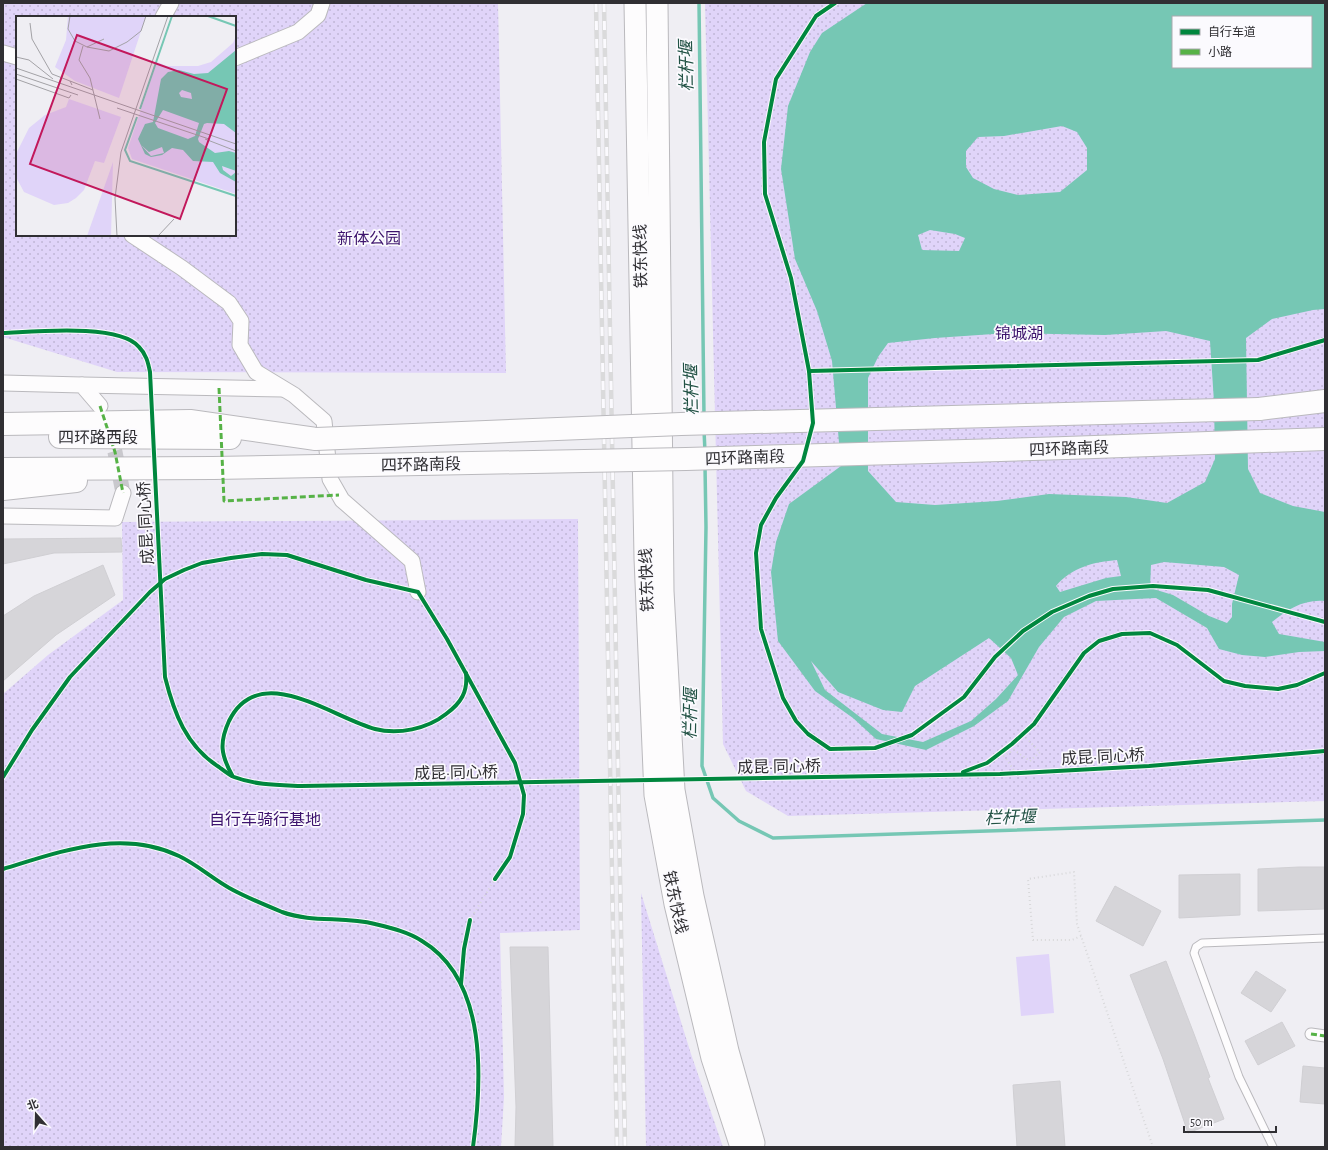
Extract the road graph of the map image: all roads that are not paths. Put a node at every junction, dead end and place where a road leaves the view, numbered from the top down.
1 (171, 3) edge
2 (322, 3) edge
3 (636, 3) edge
4 (657, 3) edge
5 (164, 16) edge
6 (3, 53) edge
7 (16, 57) edge
8 (236, 58) edge
9 (134, 236) edge
10 (3, 383) edge
11 (82, 385) junction
12 (285, 389) junction
13 (1325, 401) edge
14 (100, 406) dead end
15 (1325, 408) edge
16 (1259, 409) junction
17 (3, 424) edge
18 (3, 437) edge
19 (218, 438) joint
20 (316, 439) junction
21 (1325, 439) edge
22 (1066, 448) junction
23 (1325, 452) edge
24 (213, 468) joint
25 (3, 469) edge
26 (182, 469) junction
27 (3, 489) edge
28 (123, 493) tunnel mouth
29 (3, 516) edge
30 (418, 592) dead end
31 (1325, 938) edge
32 (1311, 1034) dead end
33 (1325, 1036) edge
34 (741, 1147) edge
35 (755, 1147) edge
36 (1273, 1147) edge

1 - 5 street
2 - 8 street
3 - 34 main road, 铁东快线
4 - 35 main road, 铁东快线
6 - 7 street
9 - 12 street
10 - 11 street
11 - 12 street
11 - 14 street
12 - 30 street
13 - 16 highway
15 - 16 highway, 四环路南段
16 - 20 highway, 四环路南段, bridge
17 - 20 highway
18 - 19 highway, 四环路西段
19 - 20 highway, 四环路南段
21 - 22 highway, 四环路南段
22 - 23 highway
22 - 24 highway, 四环路南段, bridge
24 - 26 highway, 四环路西段
25 - 26 highway, 四环路西段
26 - 27 highway
28 - 29 street
31 - 36 lane
32 - 33 street

